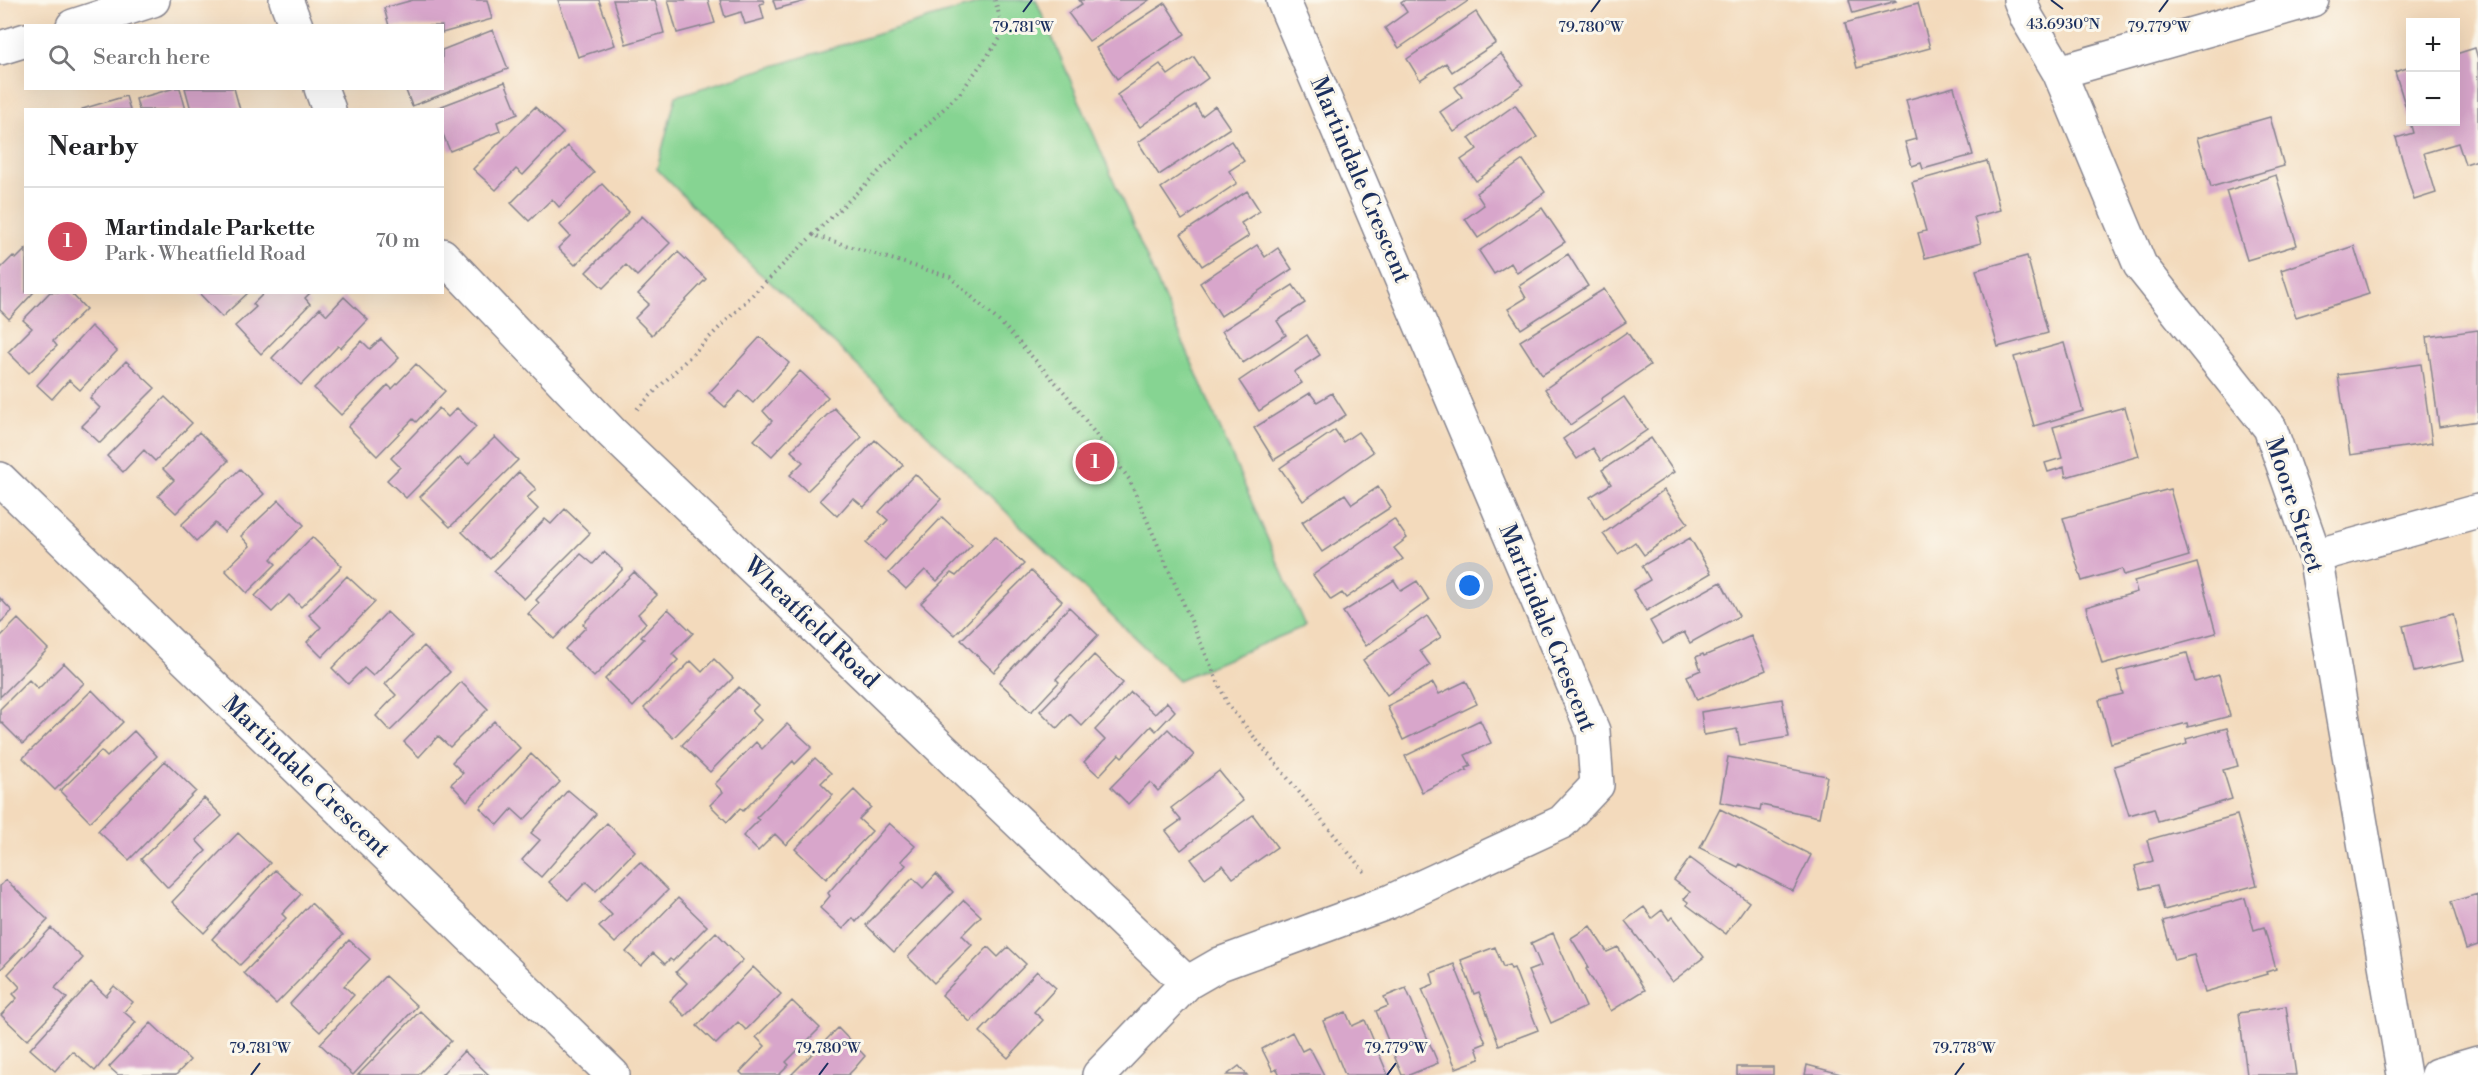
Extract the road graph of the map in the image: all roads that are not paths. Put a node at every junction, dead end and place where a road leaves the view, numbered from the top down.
1 (153, 0) edge
2 (286, 0) edge
3 (1283, 0) edge
4 (2020, 0) edge
5 (2312, 0) edge
6 (79, 24) edge
7 (295, 24) edge
8 (24, 41) edge
9 (0, 48) edge
10 (2059, 72) junction
11 (322, 90) edge
12 (328, 108) edge
13 (444, 257) edge
14 (0, 479) edge
15 (2478, 511) edge
16 (2314, 556) junction
17 (1187, 983) junction
18 (2478, 1063) edge
19 (613, 1075) edge
20 (1099, 1075) edge
21 (2404, 1075) edge
22 (2437, 1075) edge

1 - 6 street
2 - 7 street
3 - 17 street, Martindale Crescent
4 - 10 street, Moore Street
5 - 10 street
8 - 9 street
10 - 16 street, Moore Street
11 - 12 street
13 - 17 street, Wheatfield Road
14 - 19 street, Martindale Crescent
15 - 16 street
16 - 21 street, Moore Street
17 - 20 street, Martindale Crescent
18 - 22 street

